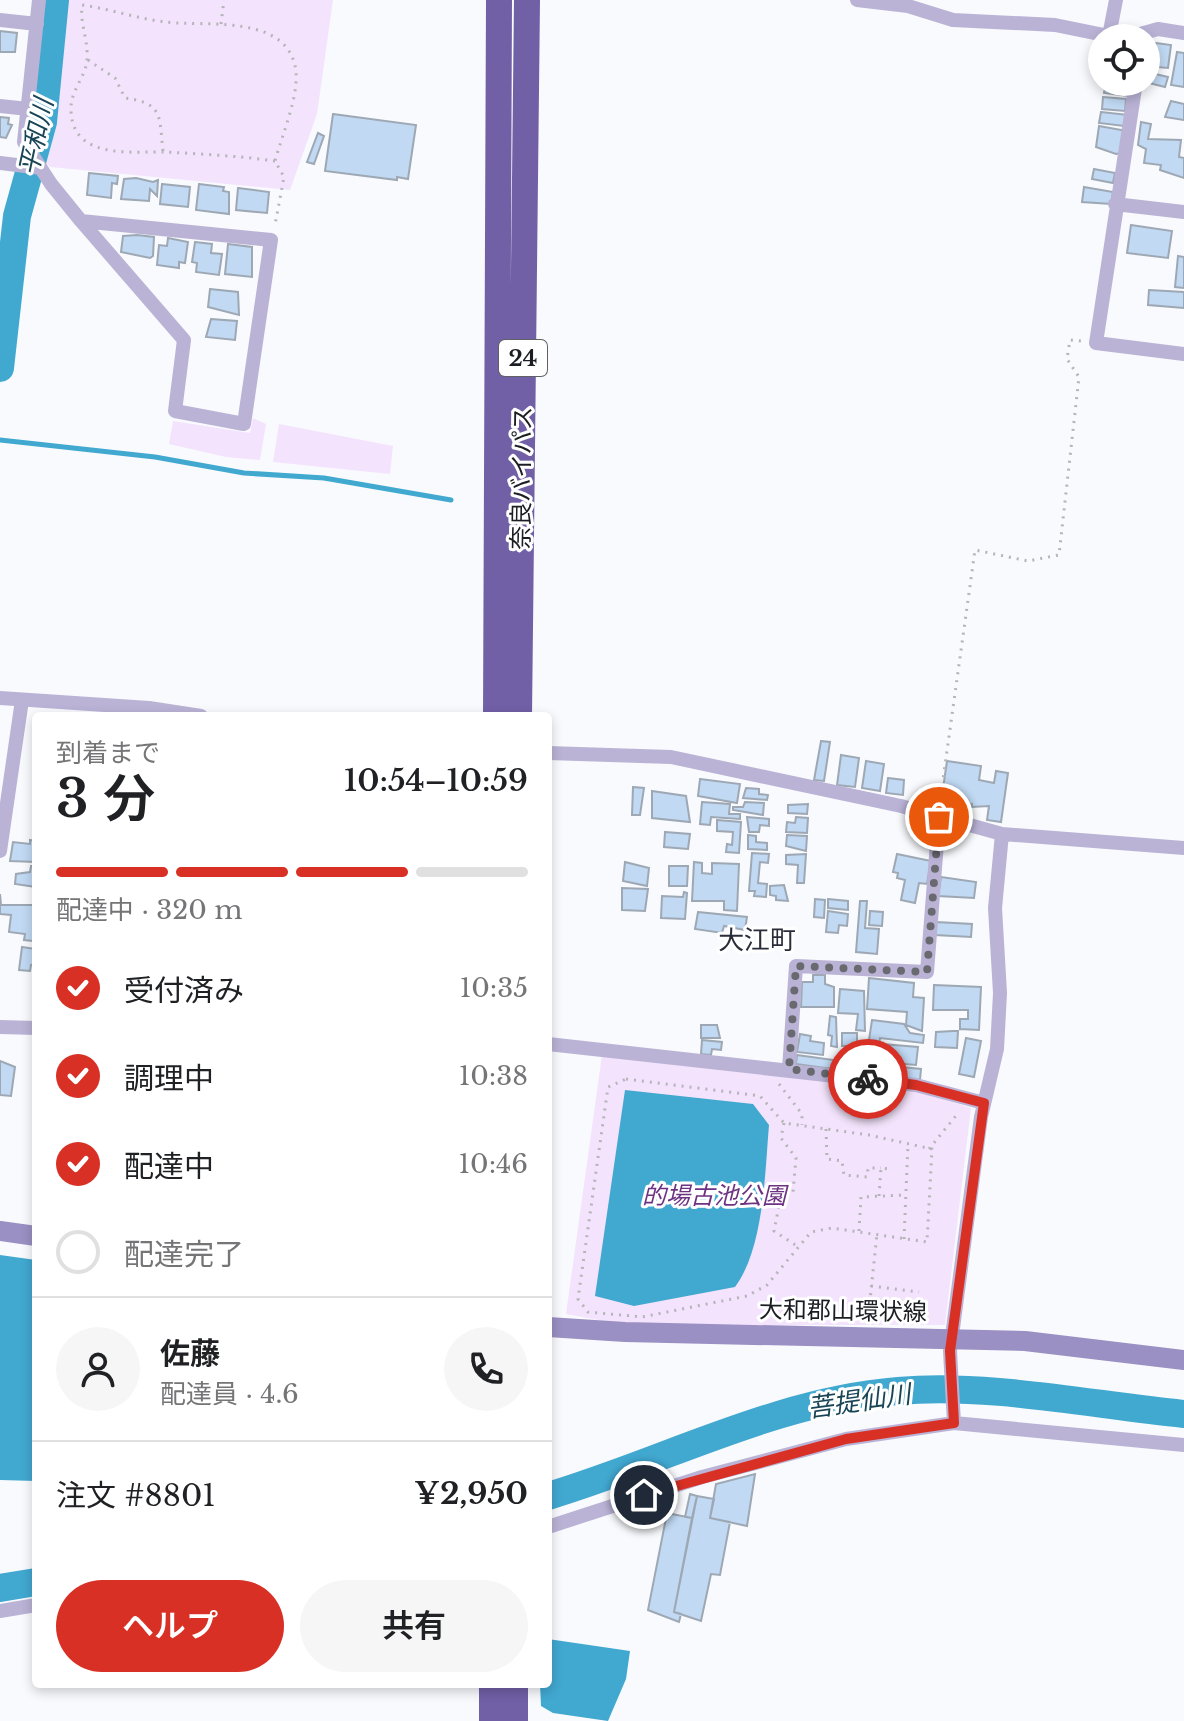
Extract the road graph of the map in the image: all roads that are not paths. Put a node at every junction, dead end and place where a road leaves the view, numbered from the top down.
1 (39, 0) edge
2 (499, 0) edge
3 (527, 0) edge
4 (857, 0) edge
5 (1116, 0) edge
6 (0, 20) edge
7 (37, 24) junction
8 (1111, 24) edge
9 (1160, 29) edge
10 (1088, 32) edge
11 (1184, 33) edge
12 (1134, 96) edge
13 (0, 106) edge
14 (28, 109) junction
15 (0, 163) edge
16 (41, 168) junction
17 (1115, 204) junction
18 (1184, 212) edge
19 (81, 221) junction
20 (1184, 354) edge
21 (0, 698) edge
22 (22, 700) junction
23 (175, 712) edge
24 (496, 712) edge
25 (519, 712) edge
26 (552, 753) edge
27 (939, 817) junction
28 (1002, 834) junction
29 (1184, 848) edge
30 (0, 851) edge
31 (0, 1027) edge
32 (32, 1028) edge
33 (552, 1044) edge
34 (784, 1073) junction
35 (984, 1103) junction
36 (0, 1231) edge
37 (32, 1235) edge
38 (552, 1327) edge
39 (951, 1345) junction
40 (1184, 1360) edge
41 (954, 1418) junction
42 (1184, 1445) edge
43 (552, 1526) edge
44 (32, 1606) edge
45 (0, 1611) edge
46 (492, 1688) edge
47 (515, 1688) edge
48 (492, 1721) edge
49 (515, 1721) edge

1 - 7 street
2 - 24 highway, 奈良バイパス / 24
3 - 25 highway, 奈良バイパス / 24
4 - 10 street
5 - 8 street
6 - 7 street
7 - 14 street
9 - 11 street
12 - 17 street
13 - 14 street
14 - 16 street
15 - 16 street
16 - 19 street
17 - 18 street
17 - 20 street
19 - 19 street
21 - 22 street
22 - 23 street
22 - 30 street
26 - 27 street
27 - 28 street
27 - 34 street
28 - 29 street
28 - 35 street
31 - 32 street
33 - 34 street
34 - 35 street
35 - 39 street
36 - 37 main road
38 - 39 main road, 大和郡山環状線
39 - 40 main road, 大和郡山環状線
39 - 41 street
41 - 42 street
41 - 43 street
44 - 45 street
46 - 48 highway
47 - 49 highway

